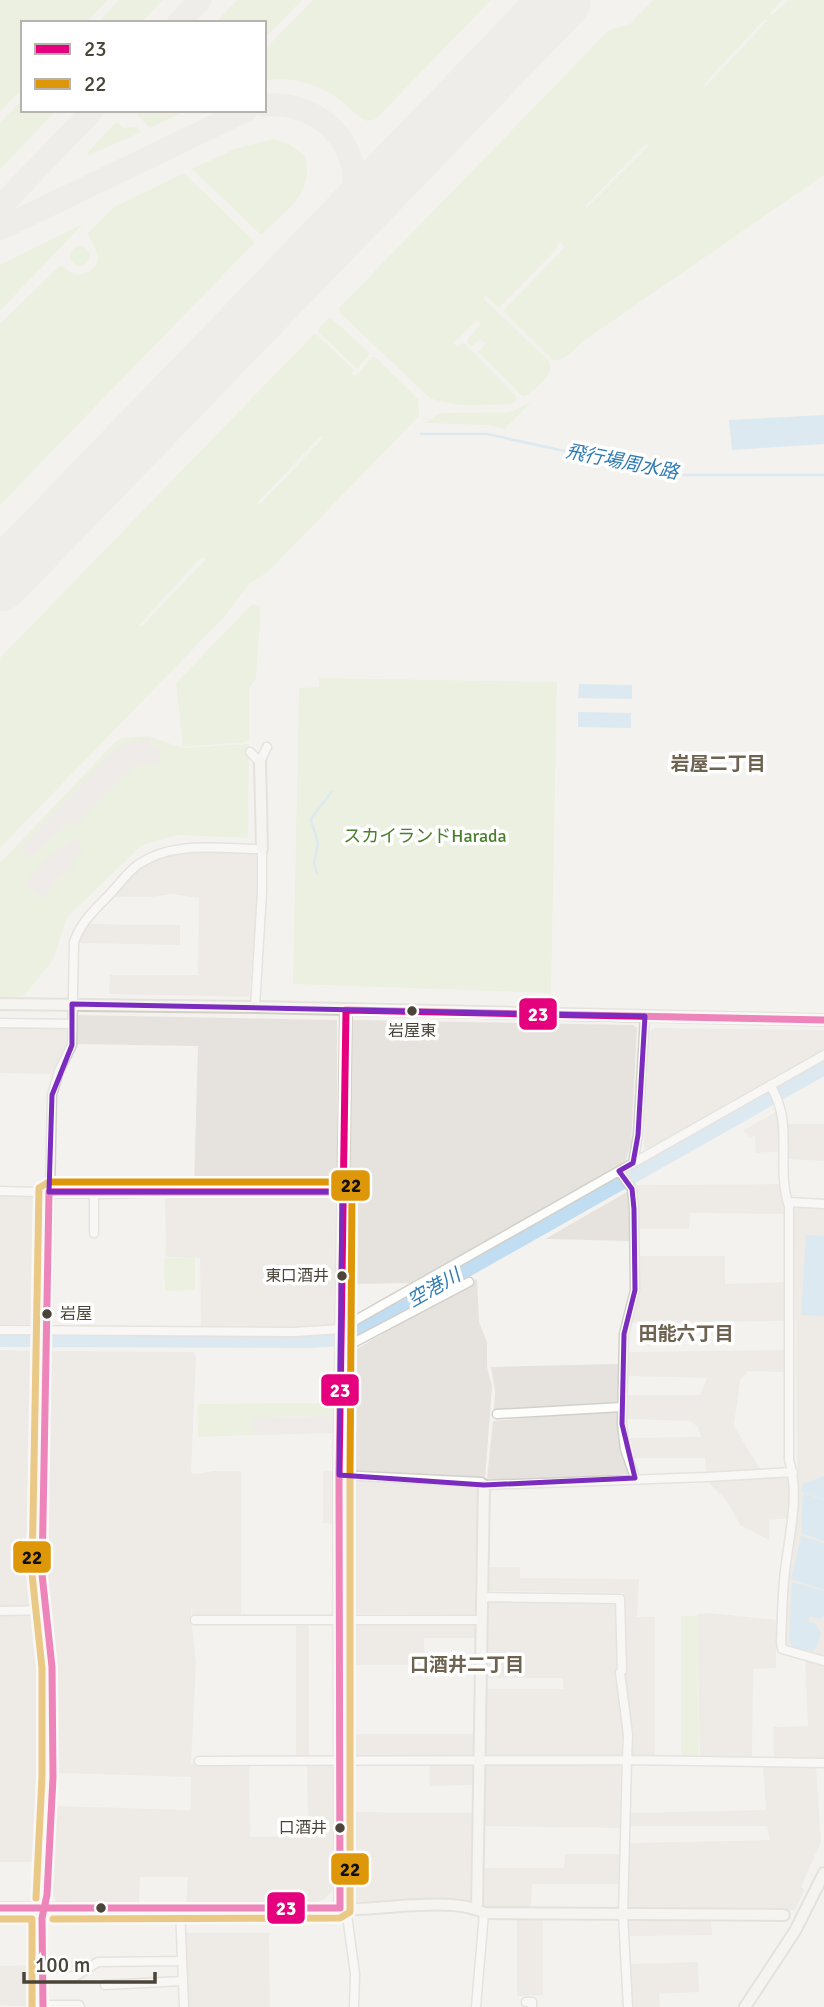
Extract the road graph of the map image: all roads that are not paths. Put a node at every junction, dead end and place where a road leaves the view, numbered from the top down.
1 (267, 747) dead end
2 (250, 752) dead end
3 (260, 762) junction
4 (262, 849) junction
5 (0, 1004) edge
6 (72, 1004) junction
7 (255, 1007) junction
8 (346, 1010) junction
9 (645, 1016) junction
10 (824, 1020) edge
11 (0, 1023) edge
12 (72, 1024) junction
13 (824, 1055) edge
14 (771, 1086) junction
15 (633, 1163) junction
16 (620, 1173) junction
17 (0, 1191) edge
18 (49, 1192) junction
19 (342, 1192) junction
20 (94, 1194) junction
21 (788, 1202) junction
22 (824, 1204) edge
23 (94, 1233) dead end
24 (469, 1282) dead end
25 (0, 1330) edge
26 (47, 1332) junction
27 (340, 1339) junction
28 (622, 1407) junction
29 (497, 1414) dead end
30 (793, 1472) junction
31 (339, 1475) junction
32 (635, 1478) junction
33 (484, 1485) junction
34 (482, 1597) junction
35 (45, 1610) junction
36 (0, 1611) edge
37 (195, 1620) dead end
38 (482, 1620) junction
39 (340, 1621) junction
40 (824, 1661) edge
41 (340, 1760) junction
42 (480, 1760) junction
43 (627, 1760) junction
44 (199, 1761) dead end
45 (824, 1763) edge
46 (824, 1873) edge
47 (0, 1908) edge
48 (45, 1908) junction
49 (343, 1908) junction
50 (180, 1909) junction
51 (481, 1911) junction
52 (623, 1915) junction
53 (784, 1915) dead end
54 (181, 1961) junction
55 (43, 1978) junction
56 (182, 1981) junction
57 (109, 1986) dead end
58 (43, 2006) edge
59 (80, 2007) edge
60 (184, 2007) edge
61 (354, 2007) edge
62 (476, 2007) edge
63 (628, 2007) edge
64 (746, 2007) edge

1 - 3 street
2 - 3 street
3 - 4 street
4 - 6 street
4 - 7 street
5 - 6 street
6 - 7 street
6 - 12 street
7 - 8 street
8 - 9 street
8 - 19 street
9 - 10 street
9 - 15 street
11 - 12 street
12 - 18 street
13 - 14 street
14 - 15 street
14 - 21 street
15 - 16 street
16 - 27 street
16 - 28 street
17 - 18 street
18 - 20 street
18 - 26 street
19 - 20 street
19 - 27 street
20 - 23 street
21 - 22 street
21 - 30 street
24 - 27 street
25 - 26 street
26 - 27 street
26 - 35 street
27 - 31 street
28 - 29 street
28 - 32 street
30 - 32 street
30 - 40 street
31 - 33 street
31 - 39 street
32 - 33 street
33 - 34 street
34 - 38 street
34 - 43 street
35 - 36 street
35 - 48 street
37 - 39 street
38 - 39 street
38 - 42 street
39 - 41 street
41 - 42 street
41 - 44 street
41 - 49 street
42 - 43 street
42 - 51 street
43 - 45 street
43 - 52 street
46 - 64 street
47 - 48 street
48 - 50 street
48 - 55 street
49 - 50 street
49 - 51 street
49 - 61 street
50 - 54 street
51 - 52 street
51 - 62 street
52 - 53 street
52 - 63 street
54 - 55 street
54 - 56 street
55 - 58 street
56 - 57 street
56 - 60 street
58 - 59 street

